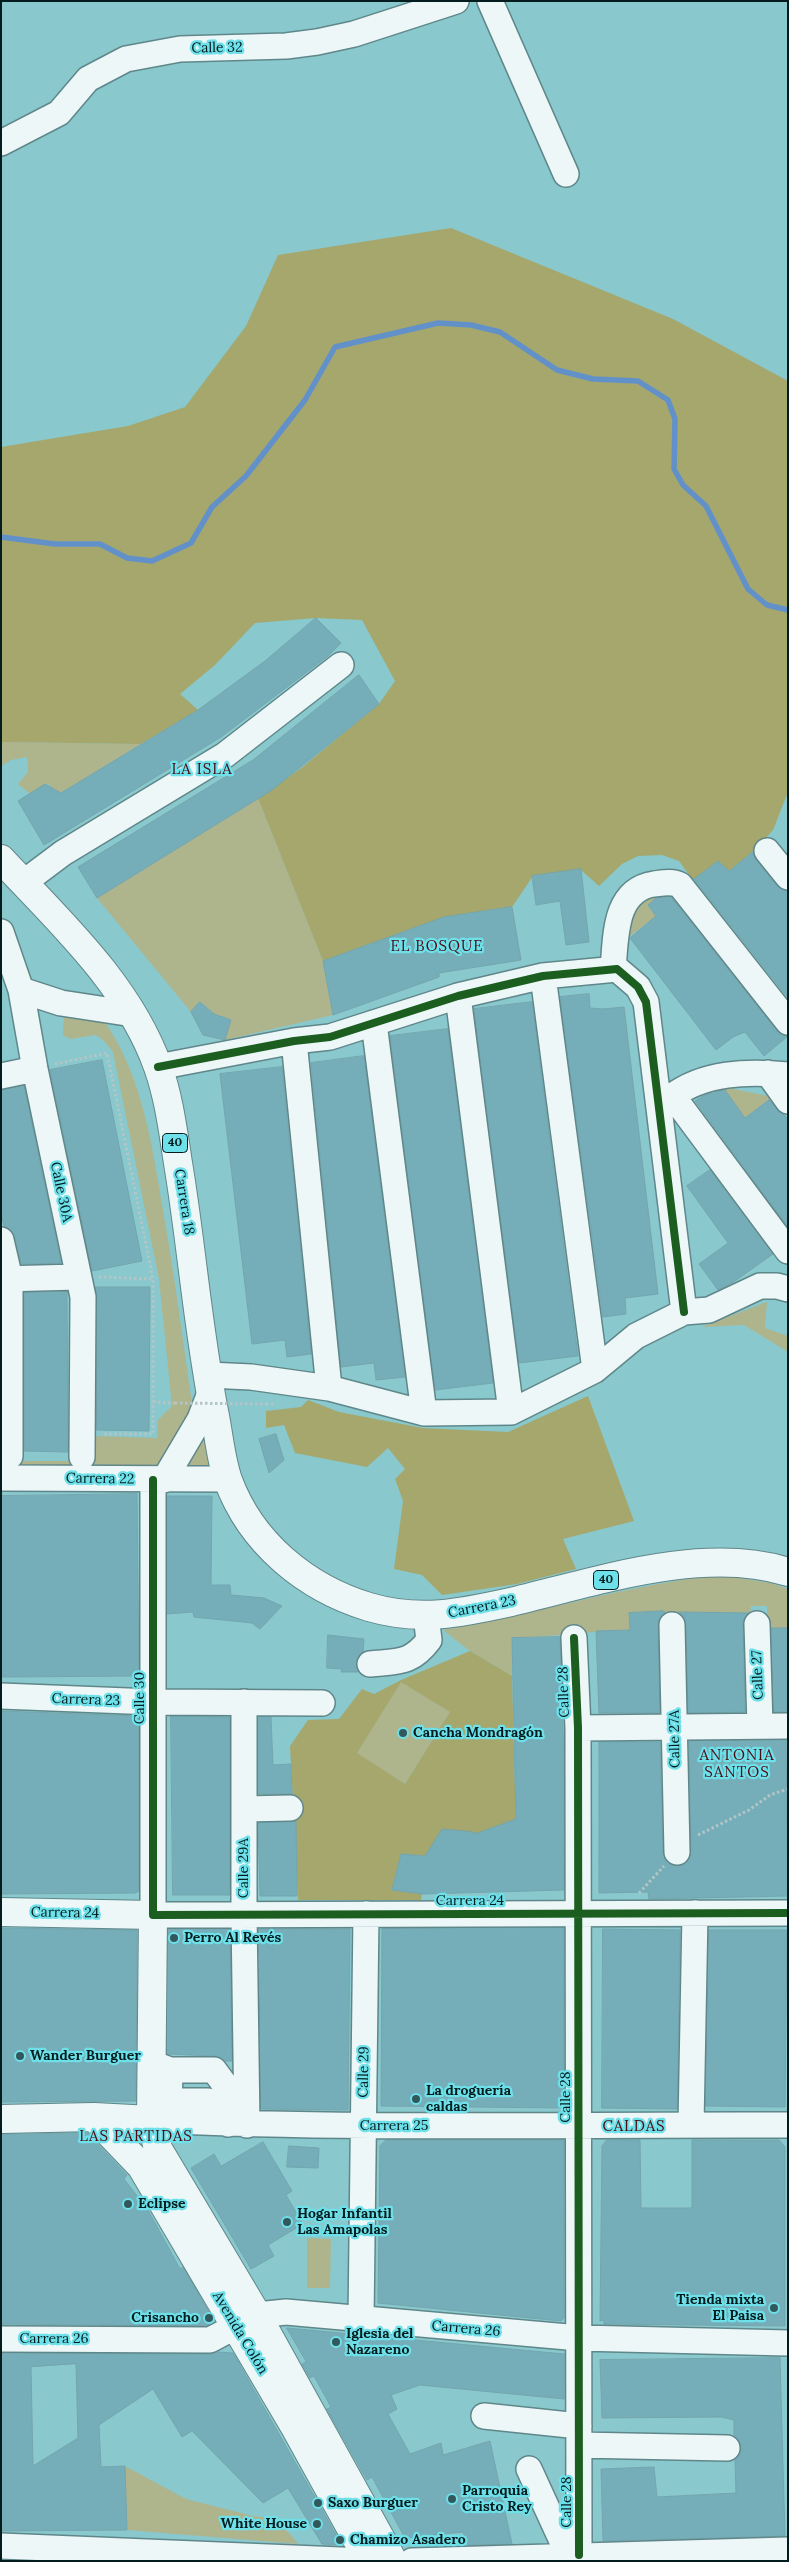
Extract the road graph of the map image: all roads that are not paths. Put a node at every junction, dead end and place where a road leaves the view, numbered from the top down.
1 (456, 1) edge
2 (490, 1) edge
3 (1, 143) edge
4 (566, 174) dead end
5 (341, 665) dead end
6 (767, 851) dead end
7 (1, 858) edge
8 (788, 877) edge
9 (23, 882) junction
10 (1, 932) edge
11 (613, 969) junction
12 (543, 976) junction
13 (21, 990) junction
14 (458, 996) junction
15 (133, 1014) junction
16 (788, 1022) edge
17 (374, 1023) junction
18 (294, 1041) junction
19 (158, 1067) junction
20 (35, 1069) junction
21 (778, 1074) edge
22 (1, 1076) edge
23 (664, 1094) junction
24 (788, 1101) edge
25 (1, 1240) edge
26 (788, 1251) edge
27 (78, 1276) junction
28 (6, 1279) edge
29 (788, 1289) edge
30 (684, 1312) junction
31 (594, 1370) junction
32 (209, 1384) junction
33 (329, 1388) junction
34 (511, 1412) junction
35 (424, 1413) junction
36 (82, 1458) dead end
37 (6, 1467) edge
38 (228, 1479) junction
39 (159, 1480) junction
40 (788, 1572) edge
41 (426, 1616) junction
42 (757, 1624) dead end
43 (672, 1625) dead end
44 (574, 1638) dead end
45 (370, 1664) dead end
46 (1, 1696) edge
47 (153, 1702) junction
48 (244, 1702) junction
49 (322, 1703) dead end
50 (675, 1726) junction
51 (760, 1726) junction
52 (788, 1726) edge
53 (578, 1728) junction
54 (290, 1808) dead end
55 (244, 1809) junction
56 (677, 1852) dead end
57 (1, 1912) edge
58 (578, 1913) junction
59 (695, 1913) junction
60 (788, 1913) edge
61 (366, 1914) junction
62 (153, 1915) junction
63 (244, 1915) junction
64 (161, 2067) junction
65 (169, 2101) junction
66 (94, 2117) junction
67 (1, 2119) edge
68 (150, 2120) junction
69 (238, 2124) junction
70 (578, 2124) junction
71 (691, 2124) junction
72 (788, 2125) edge
73 (363, 2126) junction
74 (158, 2149) joint
75 (361, 2320) junction
76 (246, 2321) junction
77 (579, 2338) junction
78 (1, 2339) edge
79 (788, 2343) edge
80 (484, 2416) dead end
81 (579, 2436) junction
82 (727, 2448) dead end
83 (529, 2468) dead end
84 (1, 2546) edge
85 (788, 2550) edge
86 (573, 2556) junction
87 (256, 2559) edge
88 (365, 2561) edge
89 (369, 2561) edge
90 (393, 2561) edge
91 (412, 2561) edge

1 - 3 street, Calle 32
2 - 4 street
5 - 9 street
6 - 8 street
7 - 9 main road, Carrera 18 / 40
9 - 15 main road, Carrera 18 / 40
10 - 13 street, Calle 30A
11 - 12 street
11 - 16 street
11 - 23 street
12 - 14 street
12 - 31 street
13 - 15 street
13 - 20 street, Calle 30A
14 - 17 street
14 - 34 street
15 - 19 main road, Carrera 18 / 40
17 - 18 street
17 - 35 street
18 - 19 street
18 - 33 street
19 - 32 main road, Carrera 18 / 40
20 - 22 street
20 - 27 street, Calle 30A
21 - 23 street
21 - 24 street
23 - 26 street
23 - 30 street
25 - 28 street
27 - 28 street
27 - 36 street, Calle 30A
28 - 37 street
29 - 30 street
30 - 31 street
31 - 34 street
32 - 33 street
32 - 38 main road, Carrera 18 / 40
32 - 39 street
33 - 35 street
34 - 35 street
37 - 39 street, Carrera 22
38 - 39 street, Carrera 22
38 - 41 main road, Carrera 23 / 40
39 - 47 street, Calle 30
40 - 41 main road, Carrera 23 / 40
41 - 45 street
42 - 51 street, Calle 27
43 - 50 street, Calle 27A
44 - 53 street, Calle 28
46 - 47 street, Carrera 23
47 - 48 street, Carrera 23
47 - 62 street, Calle 30
48 - 49 street, Carrera 23
48 - 55 street, Calle 29A
50 - 51 street
50 - 53 street
50 - 56 street, Calle 27A
51 - 52 street
53 - 58 street, Calle 28
54 - 55 street
55 - 63 street, Calle 29A
57 - 62 main road, Carrera 24
58 - 59 street, Carrera 24
58 - 61 street, Carrera 24
58 - 70 street, Calle 28
59 - 60 street, Carrera 24
59 - 71 street
61 - 63 street, Carrera 24
61 - 73 street, Calle 29
62 - 63 street, Carrera 24
62 - 64 main road, Calle 30
63 - 69 street, Calle 29A
64 - 65 street
64 - 68 main road, Calle 30
64 - 69 street
65 - 68 street
65 - 69 street
66 - 67 main road, Carrera 25
66 - 68 main road, Carrera 25
66 - 76 main road, Avenida Colón
68 - 69 street, Carrera 25
68 - 74 main road, Calle 30
69 - 73 street, Carrera 25
70 - 71 street, Carrera 25
70 - 73 street, Carrera 25
70 - 77 street, Calle 28
71 - 72 street, Carrera 25
73 - 75 street, Calle 29
74 - 76 main road, Avenida Colón
75 - 76 street, Carrera 26
75 - 77 street, Carrera 26
76 - 78 street, Carrera 26
76 - 89 main road, Avenida Colón
76 - 90 main road, Avenida Colón
77 - 79 street, Carrera 26
77 - 81 street, Calle 28
80 - 81 street
81 - 82 street
81 - 86 street, Calle 28
83 - 86 street
84 - 87 street
85 - 86 street
86 - 91 street
87 - 88 street

